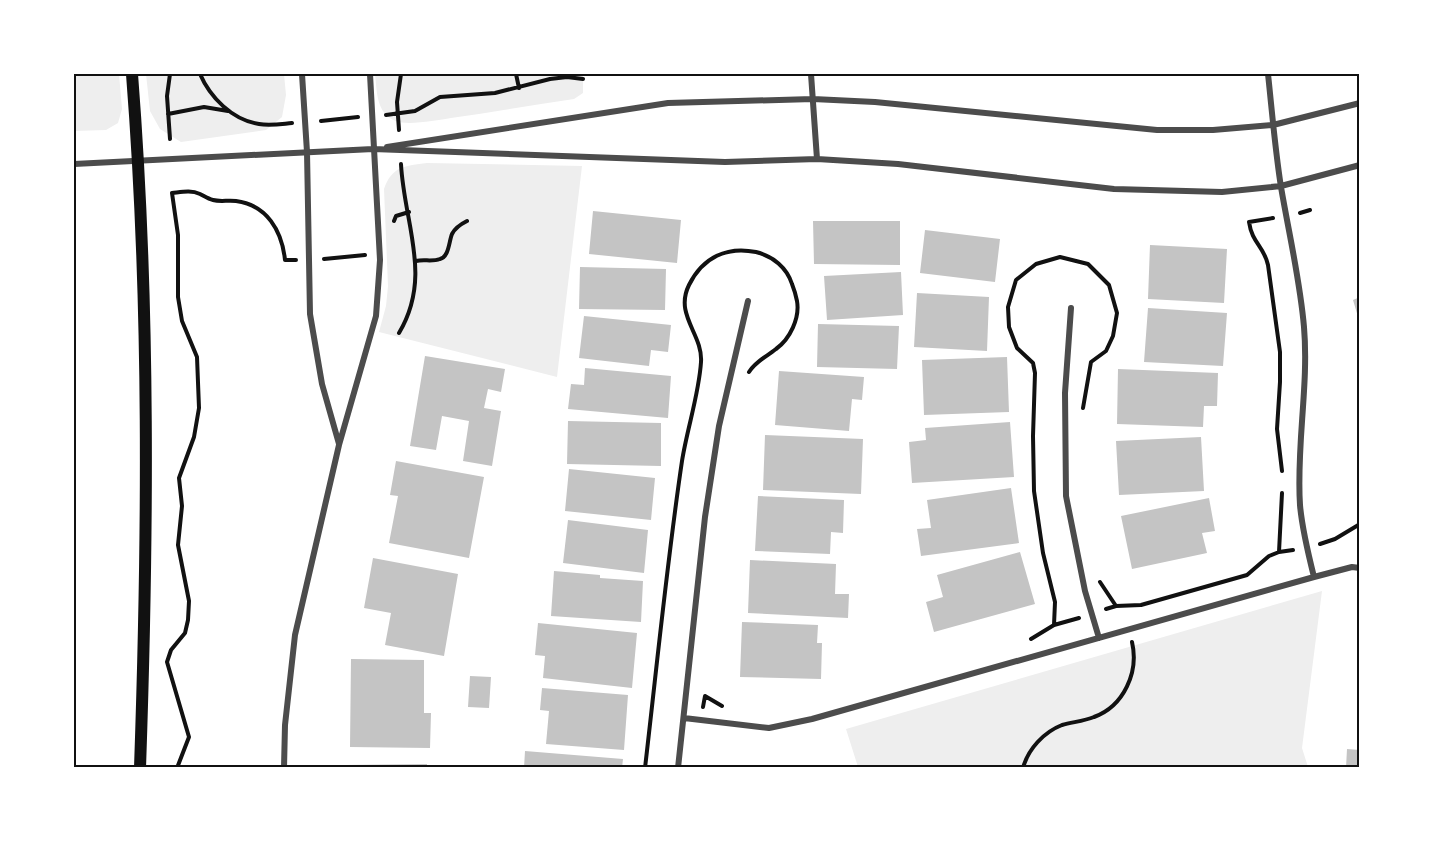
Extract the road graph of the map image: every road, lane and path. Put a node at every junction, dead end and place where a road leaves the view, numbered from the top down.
1 (132, 74) edge
2 (170, 74) edge
3 (200, 74) edge
4 (302, 74) edge
5 (370, 74) edge
6 (401, 74) edge
7 (516, 74) edge
8 (811, 74) edge
9 (1269, 74) edge
10 (583, 79) dead end
11 (519, 88) junction
12 (813, 99) junction
13 (1359, 103) edge
14 (229, 111) junction
15 (398, 113) junction
16 (168, 114) junction
17 (371, 116) junction
18 (399, 121) dead end
19 (305, 122) junction
20 (1273, 125) junction
21 (170, 139) dead end
22 (373, 150) junction
23 (307, 152) junction
24 (817, 159) junction
25 (139, 160) junction
26 (74, 164) edge
27 (1359, 165) edge
28 (401, 170) dead end
29 (1281, 186) junction
30 (409, 212) junction
31 (467, 220) dead end
32 (394, 229) dead end
33 (380, 253) junction
34 (309, 260) junction
35 (416, 261) junction
36 (748, 301) dead end
37 (1071, 308) dead end
38 (399, 333) dead end
39 (339, 445) junction
40 (1359, 568) edge
41 (1314, 577) junction
42 (1100, 581) dead end
43 (1116, 606) dead end
44 (1129, 629) junction
45 (1099, 638) junction
46 (684, 718) junction
47 (140, 768) edge
48 (177, 768) edge
49 (284, 768) edge
50 (678, 768) edge
51 (1023, 768) edge

1 - 25 main road
2 - 16 path
3 - 14 path
4 - 19 street
5 - 17 street
6 - 15 path
7 - 11 path
8 - 12 street
9 - 20 street
10 - 11 path
11 - 15 path
12 - 20 street
12 - 22 street
12 - 24 street
13 - 20 street
14 - 16 path
14 - 19 path
15 - 17 path
15 - 18 path
16 - 21 path
17 - 19 path
17 - 22 street
19 - 23 street
20 - 29 street
22 - 23 street
22 - 24 street
22 - 33 street
23 - 25 street
23 - 34 street
24 - 29 street
25 - 26 street
25 - 47 main road
27 - 29 street
28 - 30 path
29 - 41 street
30 - 32 path
30 - 35 path
31 - 35 path
33 - 34 path
33 - 39 street
34 - 39 street
34 - 48 path
35 - 38 path
36 - 46 street
37 - 45 street
39 - 49 street
40 - 41 street
41 - 44 street
42 - 43 path
44 - 45 street
44 - 51 path
45 - 46 street
46 - 50 street

